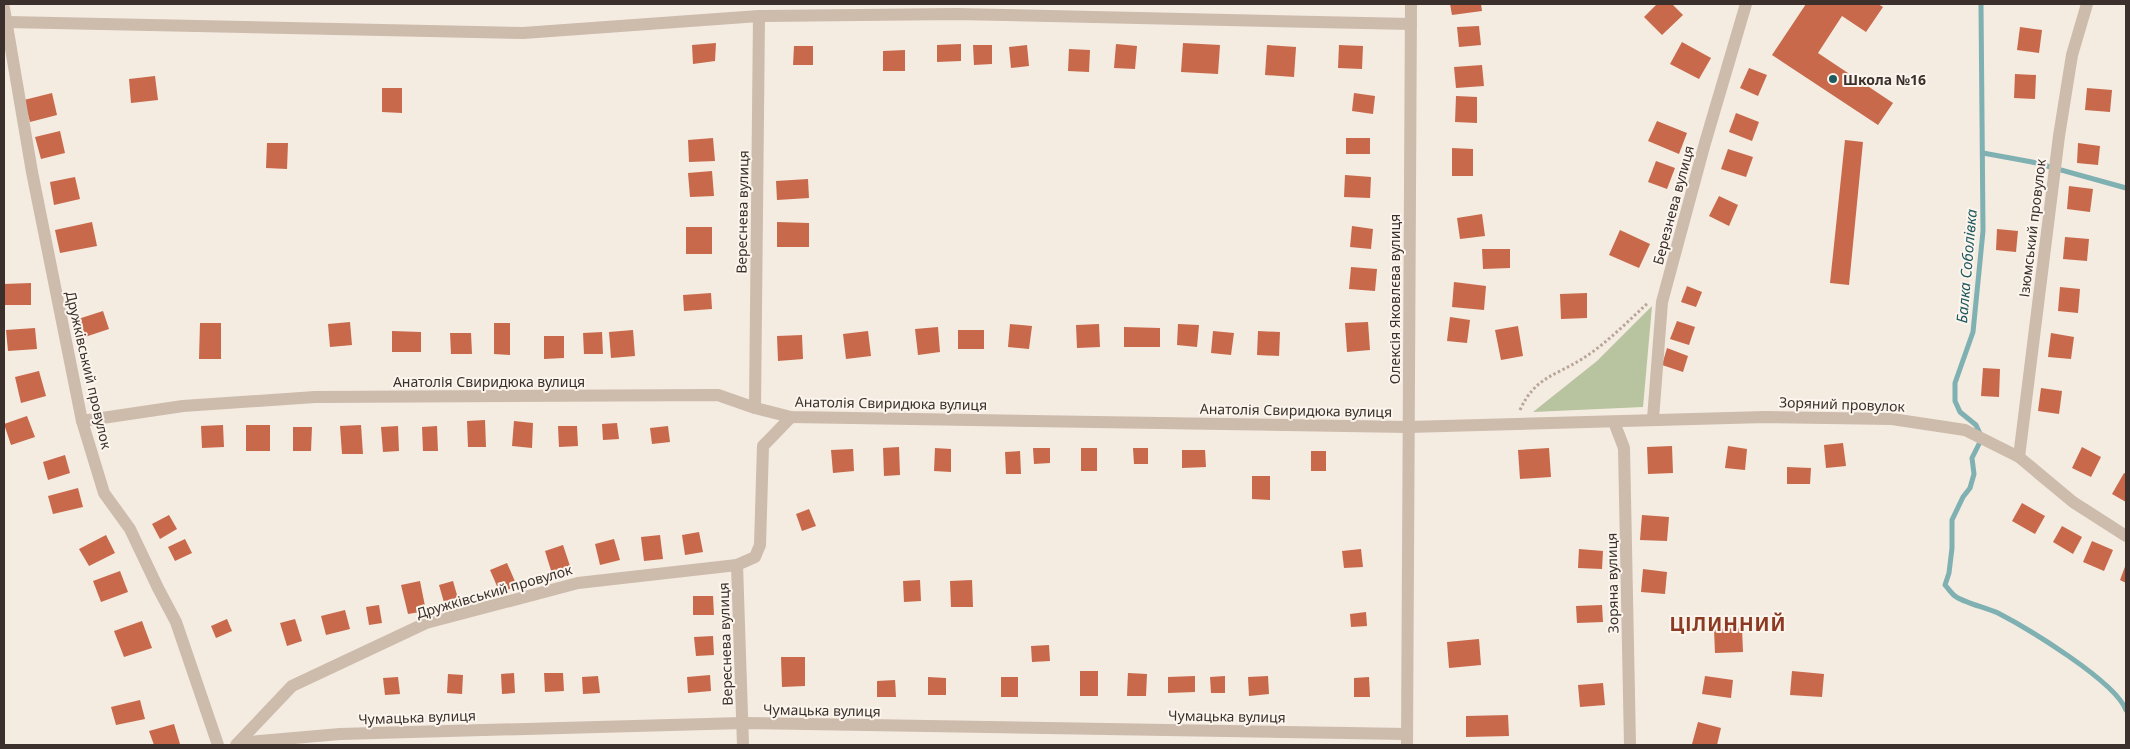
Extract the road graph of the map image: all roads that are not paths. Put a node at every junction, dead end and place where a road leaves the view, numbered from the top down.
1 (1411, 4) edge
2 (1746, 4) edge
3 (2087, 4) edge
4 (4, 8) edge
5 (956, 9) edge
6 (759, 16) junction
7 (7, 22) junction
8 (1411, 24) junction
9 (755, 408) junction
10 (792, 417) junction
11 (1653, 419) junction
12 (82, 421) junction
13 (1614, 422) junction
14 (1408, 427) junction
15 (2019, 457) junction
16 (2126, 536) edge
17 (736, 565) junction
18 (743, 724) junction
19 (1407, 739) edge
20 (237, 744) edge
21 (218, 745) edge
22 (742, 745) edge
23 (1630, 745) edge

1 - 8 street, Олексія Яковлєва вулиця
2 - 11 street, Березнева вулиця
3 - 15 street, Ізюмський провулок
4 - 7 street, Дружківський провулок
5 - 6 street
5 - 8 street
6 - 7 street
6 - 9 street, Вереснева вулиця
7 - 12 street, Дружківський провулок
8 - 14 street, Олексія Яковлєва вулиця
9 - 10 street, Анатолія Свиридюка вулиця
9 - 12 street, Анатолія Свиридюка вулиця
10 - 14 street, Анатолія Свиридюка вулиця
10 - 17 street, Вереснева вулиця
11 - 13 street, Зоряний провулок
11 - 15 street, Зоряний провулок
12 - 21 street, Дружківський провулок
13 - 14 street, Анатолія Свиридюка вулиця
13 - 23 street, Зоряна вулиця
14 - 19 street, Олексія Яковлєва вулиця
15 - 16 street, Зоряний провулок
17 - 18 street, Вереснева вулиця
17 - 20 street, Дружківський провулок
18 - 19 street, Чумацька вулиця
18 - 20 street, Чумацька вулиця
18 - 22 street, Вереснева вулиця

